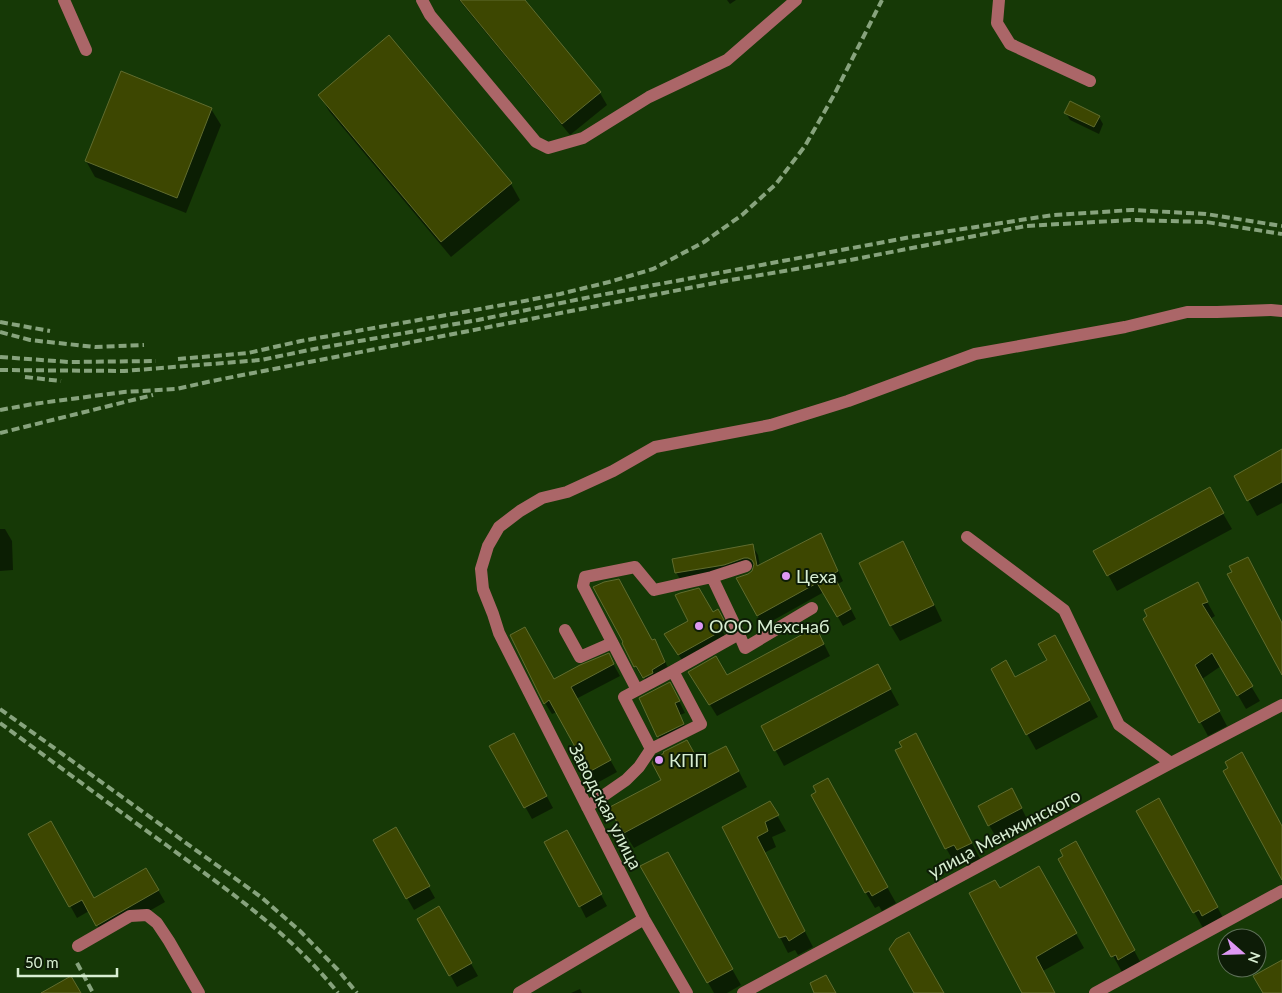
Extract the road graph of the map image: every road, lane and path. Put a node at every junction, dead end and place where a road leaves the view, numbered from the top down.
1 (64, 0) edge
2 (422, 0) edge
3 (796, 0) edge
4 (1000, 0) edge
5 (86, 50) dead end
6 (1090, 81) dead end
7 (1282, 311) edge
8 (967, 537) dead end
9 (746, 566) dead end
10 (712, 577) junction
11 (812, 608) dead end
12 (565, 630) dead end
13 (739, 634) junction
14 (612, 642) junction
15 (673, 671) junction
16 (637, 690) junction
17 (1282, 705) edge
18 (651, 749) junction
19 (1172, 762) junction
20 (587, 807) junction
21 (1282, 891) edge
22 (644, 919) junction
23 (78, 946) dead end
24 (199, 993) edge
25 (519, 993) edge
26 (687, 993) edge
27 (743, 993) edge
28 (1095, 993) edge

1 - 5 street
2 - 3 street
4 - 6 street
7 - 20 street, Заводская улица
8 - 19 street
9 - 10 street
10 - 13 street
10 - 14 street
11 - 13 street
12 - 14 street
13 - 15 street
14 - 16 street
15 - 16 street
15 - 18 street
16 - 18 street
17 - 19 street, улица Менжинского
18 - 20 street
19 - 27 street, улица Менжинского
20 - 22 street, Заводская улица
21 - 28 street
22 - 25 street
22 - 26 street, Заводская улица
23 - 24 street

